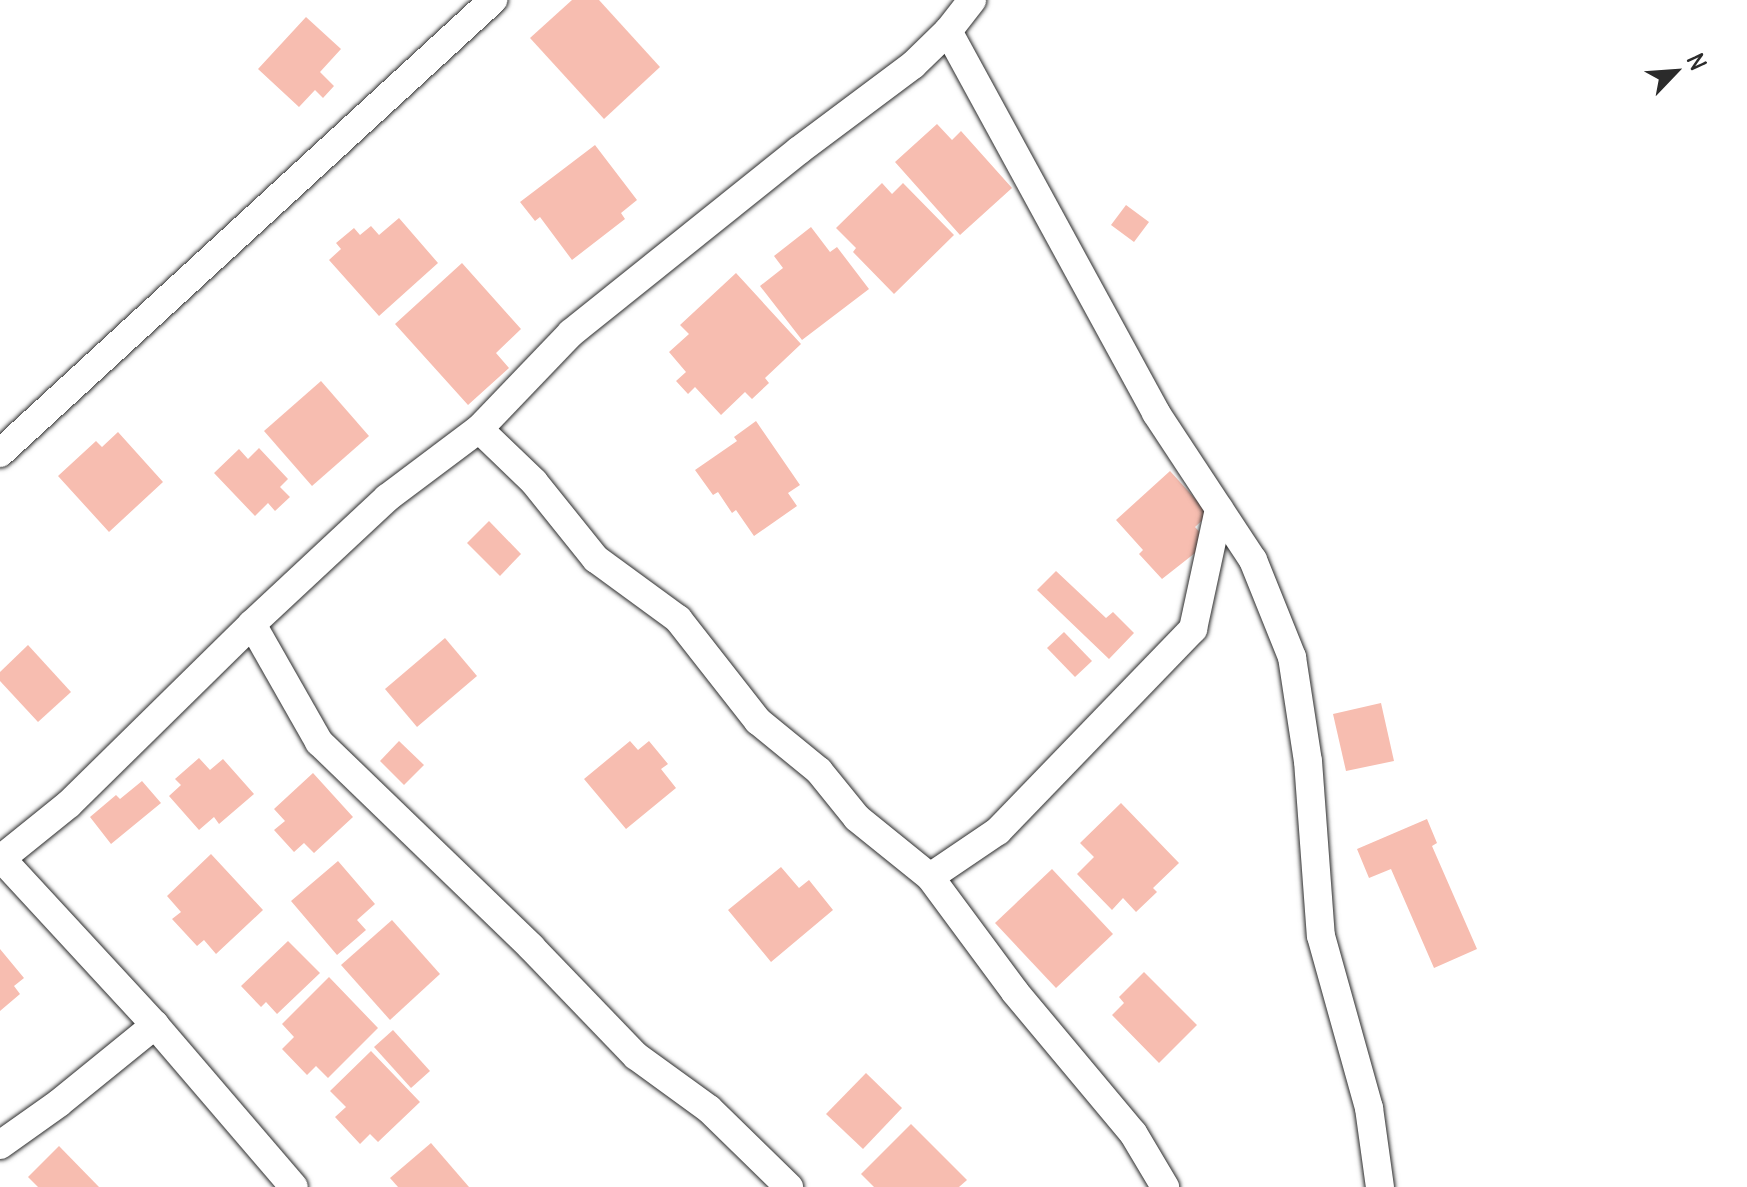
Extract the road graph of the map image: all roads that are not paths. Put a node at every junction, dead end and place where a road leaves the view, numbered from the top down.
1 (493, 0) edge
2 (972, 0) edge
3 (948, 31) junction
4 (479, 429) junction
5 (0, 453) edge
6 (1219, 509) junction
7 (252, 624) junction
8 (1, 857) edge
9 (930, 877) junction
10 (155, 1025) junction
11 (0, 1145) edge
12 (294, 1187) edge
13 (789, 1187) edge
14 (1165, 1187) edge
15 (1380, 1187) edge

1 - 5 street
2 - 3 street
3 - 4 street
3 - 6 street
4 - 7 street
4 - 9 street
6 - 9 street
6 - 15 street
7 - 8 street
7 - 13 street
8 - 10 street
9 - 14 street
10 - 11 street
10 - 12 street

